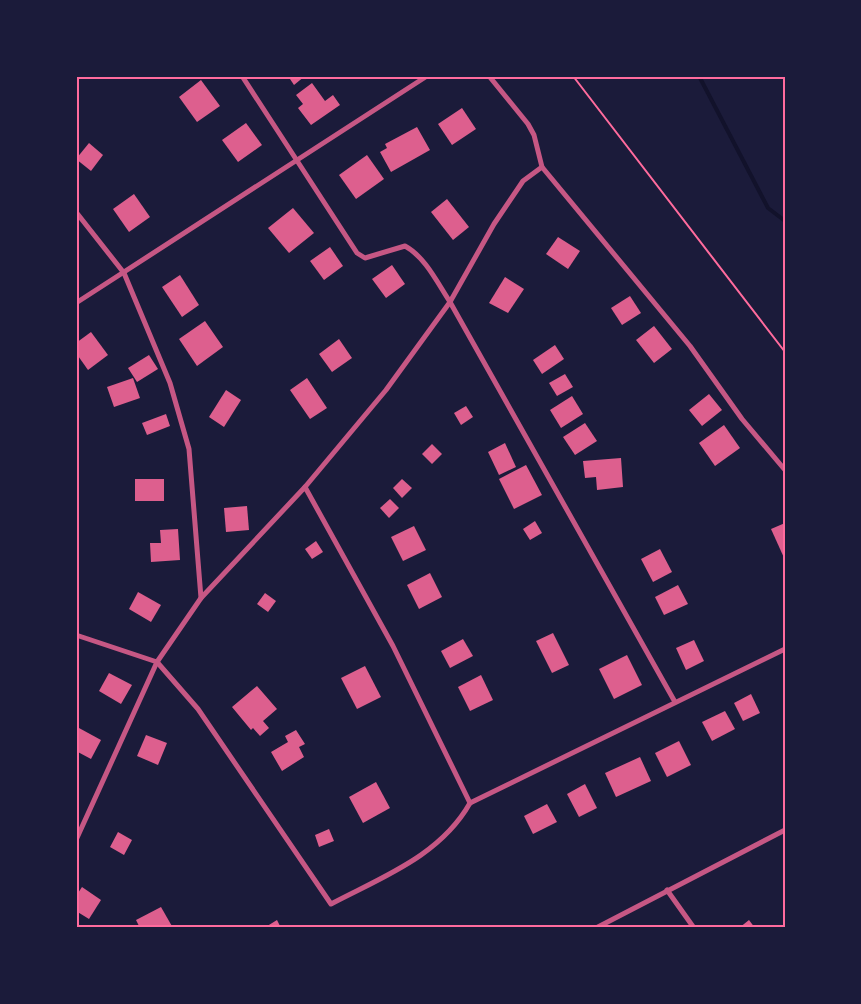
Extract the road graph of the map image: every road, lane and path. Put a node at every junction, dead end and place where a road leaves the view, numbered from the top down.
1 (242, 76) edge
2 (427, 76) edge
3 (489, 76) edge
4 (573, 76) edge
5 (298, 161) junction
6 (542, 167) junction
7 (76, 212) edge
8 (124, 273) junction
9 (450, 302) junction
10 (76, 303) edge
11 (785, 352) edge
12 (785, 470) edge
13 (305, 487) junction
14 (201, 598) junction
15 (76, 635) edge
16 (785, 649) edge
17 (157, 662) junction
18 (675, 702) junction
19 (470, 803) junction
20 (785, 830) edge
21 (76, 840) edge
22 (667, 890) junction
23 (596, 928) edge
24 (694, 928) edge

1 - 5 street
2 - 5 street
3 - 6 street
4 - 11 path
5 - 8 street
5 - 9 street
6 - 9 street
6 - 12 street
7 - 8 street
8 - 10 street
8 - 14 street
9 - 13 street
9 - 18 street
13 - 14 street
13 - 19 street
14 - 17 street
15 - 17 street
16 - 18 street
17 - 19 street
17 - 21 street
18 - 19 street
20 - 22 street
22 - 23 street
22 - 24 street

